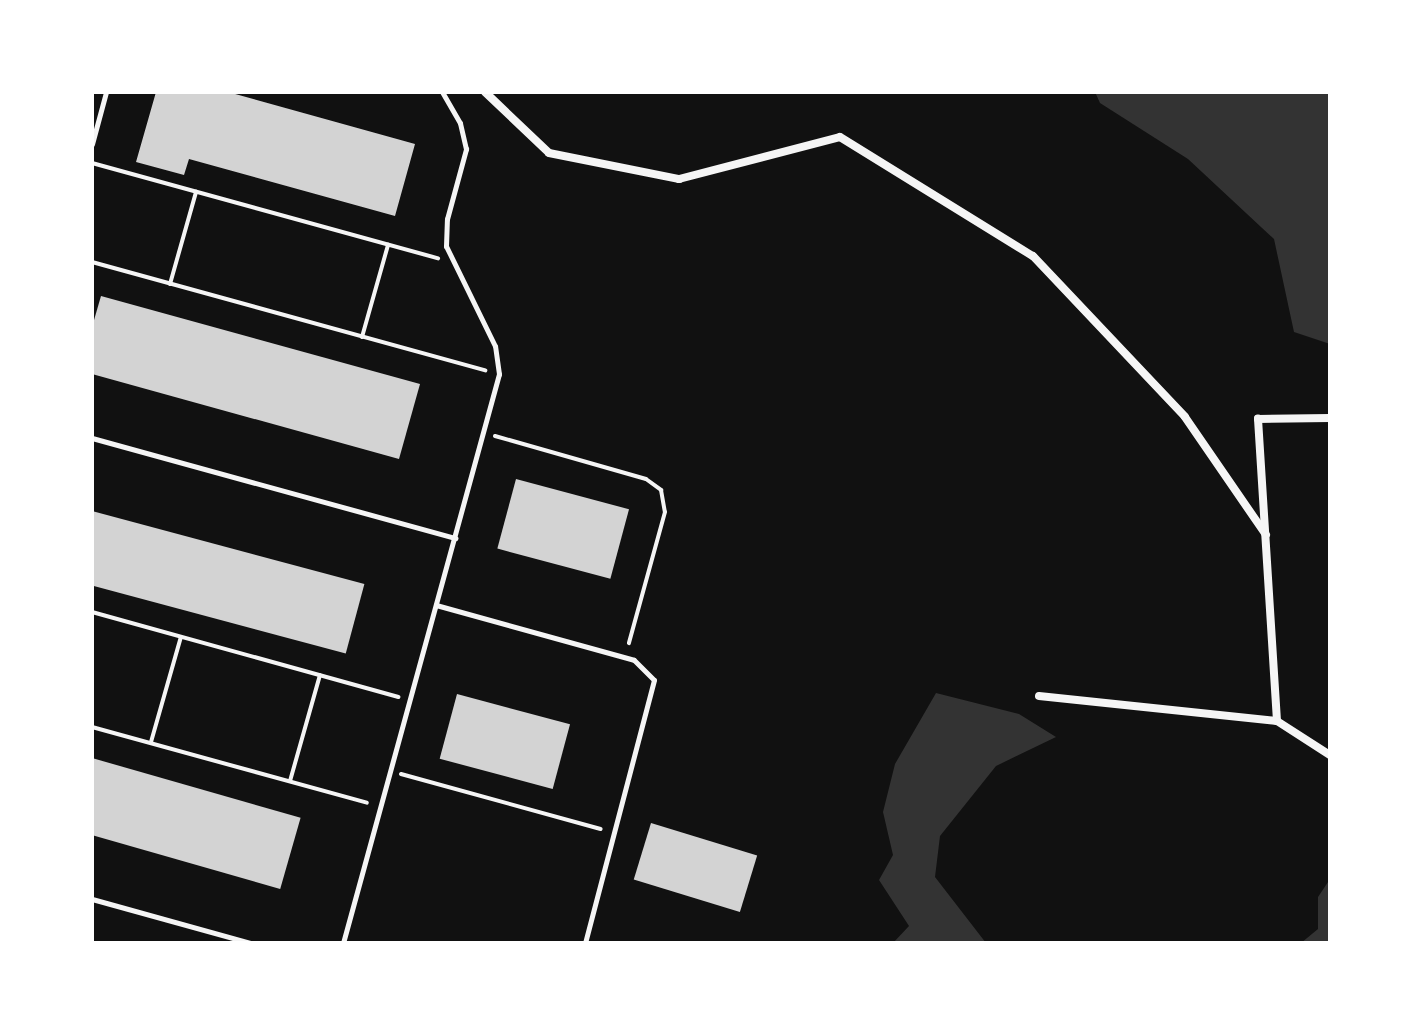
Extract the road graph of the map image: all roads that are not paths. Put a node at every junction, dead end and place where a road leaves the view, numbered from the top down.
1 (106, 92) edge
2 (442, 92) edge
3 (485, 92) edge
4 (92, 144) edge
5 (1330, 418) edge
6 (92, 438) edge
7 (1266, 535) junction
8 (455, 538) junction
9 (436, 605) junction
10 (1039, 696) dead end
11 (1277, 721) junction
12 (1330, 755) edge
13 (92, 899) edge
14 (251, 943) edge
15 (343, 943) edge
16 (585, 943) edge

1 - 4 lane
2 - 8 lane
3 - 7 street
5 - 7 street
6 - 8 lane
7 - 11 street
8 - 9 lane
9 - 15 lane
9 - 16 lane
10 - 11 street
11 - 12 street
13 - 14 lane

